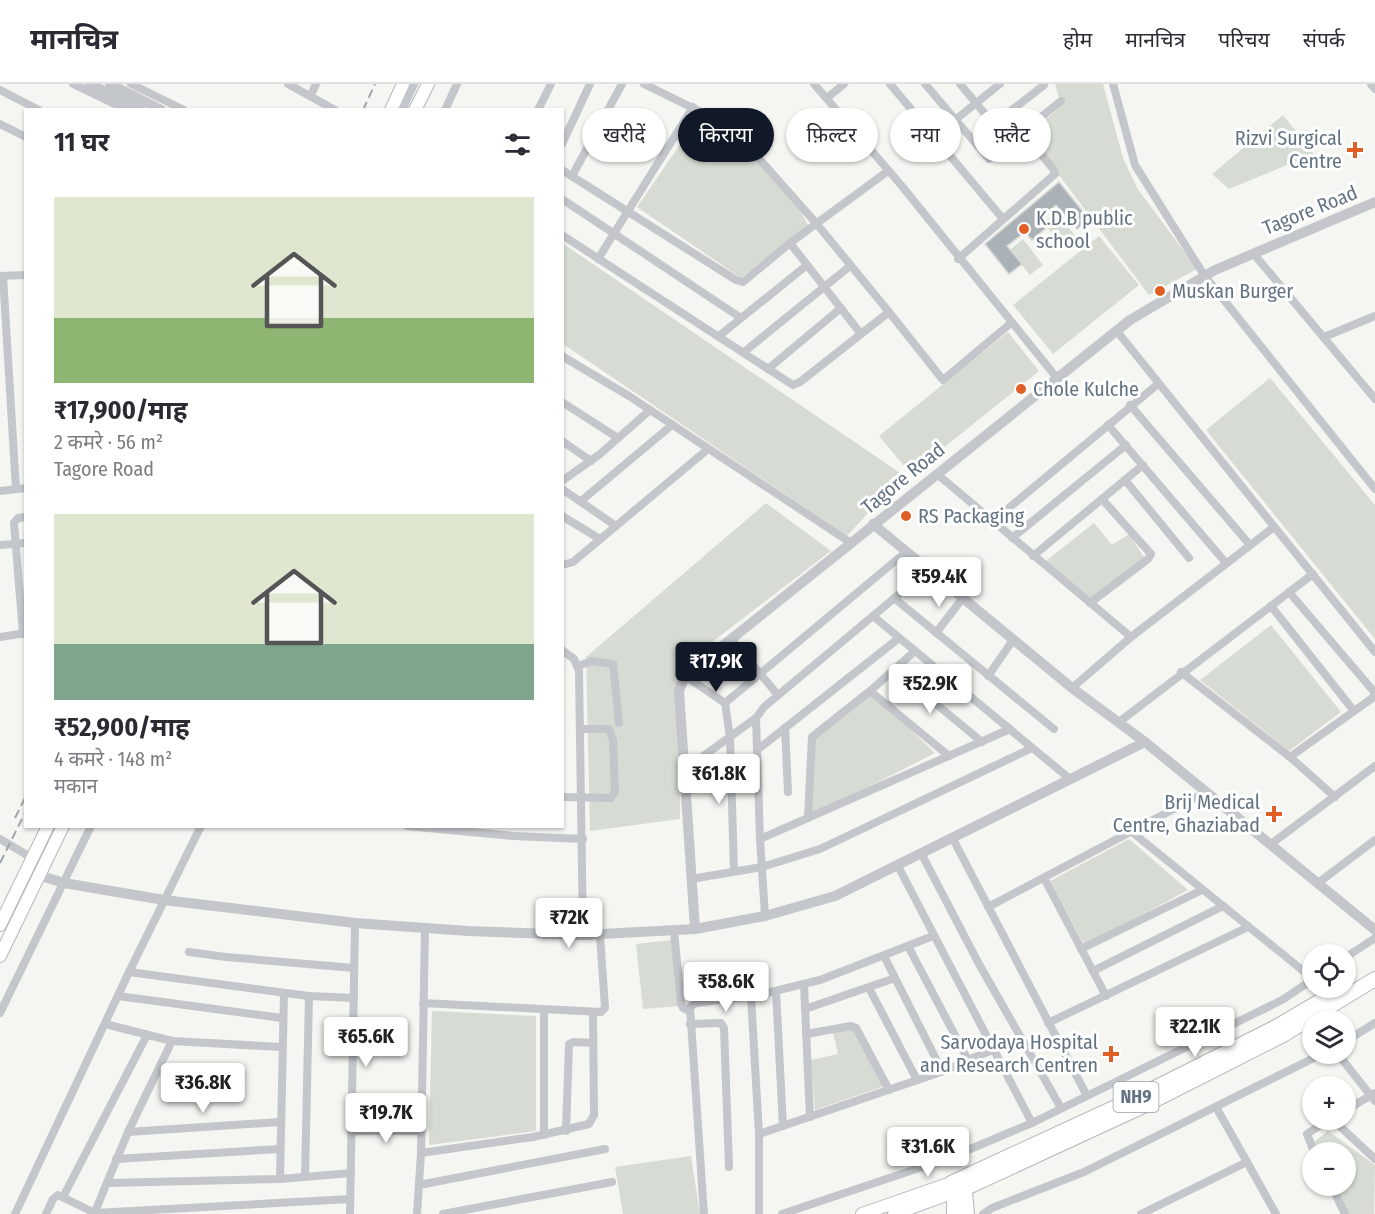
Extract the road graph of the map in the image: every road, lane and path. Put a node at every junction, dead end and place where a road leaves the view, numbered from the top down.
1 (73, 84) edge
2 (90, 84) edge
3 (110, 84) edge
4 (131, 84) edge
5 (288, 84) edge
6 (316, 84) edge
7 (403, 84) edge
8 (413, 84) edge
9 (428, 84) edge
10 (457, 84) edge
11 (551, 84) edge
12 (590, 84) edge
13 (622, 84) edge
14 (644, 84) edge
15 (814, 84) edge
16 (844, 84) edge
17 (890, 84) edge
18 (925, 84) edge
19 (960, 84) edge
20 (1113, 84) edge
21 (1371, 84) edge
22 (996, 85) edge
23 (1044, 85) edge
24 (1375, 88) edge
25 (0, 90) edge
26 (311, 95) junction
27 (827, 98) junction
28 (1061, 101) dead end
29 (975, 104) junction
30 (693, 107) junction
31 (35, 108) edge
32 (123, 108) edge
33 (136, 108) edge
34 (157, 108) edge
35 (180, 108) edge
36 (332, 108) edge
37 (392, 108) edge
38 (402, 108) edge
39 (416, 108) edge
40 (446, 108) edge
41 (539, 108) edge
42 (945, 108) edge
43 (978, 108) edge
44 (1015, 108) edge
45 (1051, 110) edge
46 (961, 115) edge
47 (0, 124) edge
48 (961, 127) edge
49 (24, 136) edge
50 (564, 140) edge
51 (973, 141) edge
52 (1047, 162) edge
53 (564, 171) edge
54 (888, 171) junction
55 (572, 176) junction
56 (564, 200) edge
57 (1375, 202) edge
58 (628, 211) junction
59 (1003, 219) junction
60 (816, 223) junction
61 (614, 233) junction
62 (564, 237) edge
63 (789, 243) junction
64 (1253, 253) junction
65 (598, 259) junction
66 (958, 259) junction
67 (807, 265) junction
68 (850, 266) junction
69 (24, 275) edge
70 (1204, 275) junction
71 (1, 276) edge
72 (825, 286) junction
73 (841, 308) junction
74 (888, 312) junction
75 (1375, 316) edge
76 (741, 318) junction
77 (1011, 323) junction
78 (1116, 330) junction
79 (861, 334) junction
80 (719, 336) junction
81 (1324, 337) junction
82 (744, 352) junction
83 (564, 357) edge
84 (768, 369) junction
85 (1057, 378) junction
86 (1158, 384) junction
87 (1375, 399) edge
88 (564, 403) edge
89 (1130, 405) junction
90 (650, 410) junction
91 (672, 425) junction
92 (1108, 425) junction
93 (618, 438) junction
94 (564, 442) edge
95 (1126, 445) junction
96 (708, 449) junction
97 (591, 461) junction
98 (1143, 465) junction
99 (936, 474) junction
100 (564, 480) edge
101 (1125, 480) junction
102 (24, 488) edge
103 (16, 489) junction
104 (1375, 489) edge
105 (564, 490) edge
106 (0, 492) edge
107 (1102, 499) junction
108 (581, 501) junction
109 (564, 517) edge
110 (24, 518) edge
111 (992, 522) junction
112 (873, 524) junction
113 (616, 526) junction
114 (1274, 527) junction
115 (1012, 538) junction
116 (600, 540) junction
117 (24, 543) edge
118 (852, 543) junction
119 (15, 544) junction
120 (0, 545) edge
121 (1250, 545) junction
122 (906, 552) junction
123 (1033, 556) junction
124 (1189, 558) dead end
125 (1226, 563) junction
126 (564, 564) edge
127 (928, 570) junction
128 (1313, 574) junction
129 (1289, 592) junction
130 (894, 598) junction
131 (963, 598) junction
132 (1090, 603) junction
133 (1271, 606) junction
134 (873, 616) junction
135 (936, 633) junction
136 (24, 634) edge
137 (0, 637) edge
138 (1131, 637) junction
139 (899, 638) junction
140 (731, 639) junction
141 (1013, 640) junction
142 (915, 651) junction
143 (564, 652) edge
144 (1375, 652) edge
145 (578, 666) junction
146 (894, 669) junction
147 (1181, 672) junction
148 (760, 673) junction
149 (686, 676) junction
150 (988, 676) junction
151 (1072, 688) junction
152 (870, 691) junction
153 (1375, 694) edge
154 (778, 695) junction
155 (725, 703) junction
156 (1354, 711) junction
157 (756, 718) junction
158 (1119, 722) junction
159 (619, 723) dead end
160 (785, 728) junction
161 (580, 729) junction
162 (1010, 729) junction
163 (1054, 729) dead end
164 (730, 737) junction
165 (982, 742) junction
166 (1145, 742) junction
167 (1032, 748) junction
168 (757, 750) junction
169 (948, 756) junction
170 (1290, 757) junction
171 (1375, 766) edge
172 (684, 770) junction
173 (1070, 779) junction
174 (731, 784) junction
175 (686, 787) junction
176 (788, 792) dead end
177 (1206, 792) junction
178 (581, 796) junction
179 (1335, 796) junction
180 (564, 797) edge
181 (808, 818) junction
182 (47, 828) edge
183 (62, 828) edge
184 (91, 828) edge
185 (200, 828) edge
186 (433, 828) edge
187 (514, 828) edge
188 (1132, 832) junction
189 (514, 836) junction
190 (0, 839) edge
191 (583, 839) junction
192 (760, 839) junction
193 (953, 839) junction
194 (1375, 840) edge
195 (1271, 844) junction
196 (921, 853) junction
197 (32, 858) junction
198 (898, 866) junction
199 (762, 867) junction
200 (734, 872) junction
201 (39, 875) junction
202 (1044, 878) junction
203 (691, 879) junction
204 (64, 883) junction
205 (1318, 883) junction
206 (1202, 890) junction
207 (164, 900) junction
208 (1222, 906) junction
209 (988, 907) junction
210 (765, 916) junction
211 (355, 922) junction
212 (0, 925) edge
213 (1248, 927) junction
214 (425, 928) junction
215 (695, 929) junction
216 (1375, 930) edge
217 (674, 931) junction
218 (583, 935) junction
219 (600, 935) junction
220 (933, 936) junction
221 (1375, 938) edge
222 (908, 946) junction
223 (1081, 949) junction
224 (1356, 950) edge
225 (189, 952) dead end
226 (0, 956) edge
227 (884, 956) junction
228 (354, 968) junction
229 (1375, 969) edge
230 (1093, 971) junction
231 (1302, 971) edge
232 (129, 972) junction
233 (895, 978) junction
234 (1375, 979) edge
235 (1356, 980) edge
236 (804, 984) junction
237 (1302, 986) edge
238 (868, 988) junction
239 (776, 990) junction
240 (284, 993) junction
241 (118, 996) junction
242 (309, 996) junction
243 (751, 996) junction
244 (1106, 996) junction
245 (354, 998) junction
246 (1326, 998) edge
247 (423, 1003) junction
248 (544, 1010) junction
249 (805, 1010) junction
250 (689, 1011) junction
251 (593, 1012) junction
252 (0, 1013) edge
253 (282, 1018) junction
254 (1048, 1023) junction
255 (1375, 1023) edge
256 (105, 1024) junction
257 (690, 1024) junction
258 (806, 1034) junction
259 (147, 1035) junction
260 (1356, 1035) edge
261 (172, 1041) junction
262 (593, 1043) junction
263 (281, 1047) junction
264 (992, 1050) junction
265 (968, 1060) junction
266 (1302, 1064) edge
267 (1346, 1064) edge
268 (942, 1071) junction
269 (917, 1080) junction
270 (889, 1090) junction
271 (1088, 1096) junction
272 (1373, 1097) edge
273 (1356, 1105) edge
274 (1216, 1107) junction
275 (1061, 1108) junction
276 (810, 1117) junction
277 (280, 1122) junction
278 (1032, 1123) junction
279 (783, 1126) junction
280 (1313, 1130) edge
281 (1343, 1130) edge
282 (351, 1131) junction
283 (421, 1131) junction
284 (566, 1131) junction
285 (128, 1132) junction
286 (759, 1134) junction
287 (544, 1135) junction
288 (1310, 1142) edge
289 (280, 1149) junction
290 (605, 1149) dead end
291 (421, 1153) junction
292 (116, 1159) junction
293 (1375, 1159) edge
294 (1248, 1162) junction
295 (729, 1167) dead end
296 (351, 1173) junction
297 (305, 1177) junction
298 (280, 1179) junction
299 (612, 1182) dead end
300 (107, 1183) junction
301 (419, 1185) junction
302 (959, 1185) junction
303 (1336, 1196) edge
304 (63, 1197) junction
305 (350, 1198) junction
306 (1146, 1213) edge
307 (1273, 1213) edge
308 (15, 1214) edge
309 (46, 1214) edge
310 (94, 1214) edge
311 (350, 1214) edge
312 (417, 1214) edge
313 (442, 1214) edge
314 (704, 1214) edge
315 (759, 1214) edge
316 (782, 1214) edge
317 (862, 1214) edge
318 (894, 1214) edge
319 (954, 1214) edge
320 (967, 1214) edge
321 (983, 1214) edge
322 (1345, 1214) edge

1 - 32 street
2 - 33 street
3 - 34 street
4 - 35 street
5 - 26 street
6 - 26 street
7 - 37 main road
8 - 38 street
9 - 39 main road
10 - 40 street
11 - 41 street
12 - 50 street
13 - 55 street
14 - 30 street
15 - 27 street
16 - 27 street
17 - 59 street
18 - 42 street
19 - 29 street
20 - 70 street
21 - 24 street
22 - 29 street
23 - 44 street
25 - 31 street
26 - 36 street
27 - 54 street
28 - 45 street
29 - 43 street
29 - 46 street
30 - 58 street
30 - 60 street
47 - 49 street
48 - 51 street
52 - 59 street
53 - 55 street
54 - 60 street
54 - 66 street
55 - 58 street
56 - 61 street
57 - 64 street, Tagore Road
58 - 61 street
58 - 63 street
59 - 66 street
60 - 63 street
60 - 68 street
61 - 65 street
61 - 76 street
62 - 65 street
63 - 67 street
64 - 70 street, Tagore Road
64 - 81 street
65 - 80 street
66 - 77 street
67 - 72 street
67 - 76 street
68 - 72 street
68 - 74 street
69 - 71 street
70 - 78 street, Tagore Road
70 - 104 street
71 - 103 street
72 - 73 street
72 - 82 street
73 - 79 street
73 - 84 street
74 - 77 street
74 - 79 street
75 - 81 street
76 - 80 street
77 - 85 street
78 - 85 street, Tagore Road
78 - 86 street
79 - 84 street
80 - 82 street
81 - 87 street
82 - 84 street
83 - 90 street
85 - 99 street, Tagore Road
86 - 89 street
86 - 114 street
88 - 93 street
89 - 92 street
89 - 121 street
90 - 91 street
90 - 93 street
91 - 96 street
91 - 108 street
92 - 95 street
92 - 111 street
93 - 97 street
94 - 97 street
95 - 98 street
95 - 115 street
96 - 113 street
96 - 118 street
97 - 100 street
98 - 101 street
98 - 125 street
99 - 111 street
99 - 112 street, Tagore Road
101 - 107 street
101 - 124 street
102 - 103 street
103 - 106 street
105 - 108 street
107 - 123 street
107 - 132 street
108 - 113 street
109 - 116 street
110 - 119 street
111 - 115 street
112 - 118 street, Tagore Road
112 - 122 street
113 - 116 street
114 - 121 street
114 - 128 street
115 - 123 street
116 - 126 street
117 - 119 street
118 - 140 street, Tagore Road
119 - 120 street
119 - 136 street
121 - 125 street
122 - 127 street
122 - 148 street
123 - 132 street
125 - 138 street
127 - 130 street
127 - 131 street
128 - 129 street
128 - 144 street
129 - 133 street
129 - 153 street
130 - 134 street
130 - 135 street
131 - 135 street
131 - 141 street
132 - 138 street
133 - 147 street
133 - 156 street
134 - 139 street
134 - 154 street
135 - 150 street
136 - 137 street
138 - 151 street
139 - 142 street
139 - 160 street
140 - 148 street
140 - 149 street, Tagore Road
141 - 150 street
141 - 151 street
142 - 146 street
142 - 162 street
143 - 145 street
145 - 159 street
145 - 161 street
146 - 152 street
146 - 165 street
147 - 158 street
147 - 170 street
148 - 154 street
148 - 155 street
149 - 155 street
149 - 172 street
150 - 163 street
151 - 158 street
152 - 169 street
152 - 181 street
153 - 156 street
154 - 157 street
155 - 164 street
156 - 170 street
157 - 164 street
157 - 168 street
158 - 166 street
160 - 168 street
160 - 176 street
161 - 178 street
161 - 178 street
162 - 165 street
162 - 167 street
164 - 172 street
164 - 174 street
165 - 169 street
166 - 173 street
166 - 177 street
167 - 173 street
167 - 199 street
168 - 192 street
169 - 181 street
170 - 179 street
171 - 179 street
172 - 175 street
173 - 193 street
174 - 175 street
174 - 200 street
175 - 203 street
177 - 188 street
177 - 195 street
178 - 180 street
178 - 191 street
179 - 195 street
181 - 192 street
182 - 197 main road
183 - 201 main road
184 - 204 street
185 - 207 street
186 - 189 street
187 - 189 street
188 - 202 street
188 - 206 street
189 - 191 street
190 - 197 street
191 - 218 street
192 - 199 street
193 - 196 street
193 - 209 street
194 - 205 street
195 - 205 street
196 - 198 street
196 - 275 street
197 - 212 main road
198 - 210 street
198 - 220 street
199 - 200 street
199 - 210 street
200 - 203 street
201 - 204 street
201 - 226 main road
202 - 209 street
202 - 223 street
203 - 215 street
204 - 207 street
204 - 252 street
205 - 216 street
206 - 208 street
206 - 223 street
207 - 211 street
207 - 232 street
208 - 213 street
208 - 230 street
209 - 254 street
210 - 215 street
211 - 214 street
211 - 228 street
213 - 231 street
213 - 244 street
214 - 218 street
214 - 247 street
215 - 217 street
217 - 219 street
217 - 250 street
218 - 219 street
219 - 251 street
220 - 222 street
220 - 264 street
221 - 224 street
222 - 227 street
222 - 265 street
223 - 230 street
225 - 228 street
227 - 233 street
227 - 236 street
228 - 245 street
229 - 235 highway, NH9
230 - 244 street
232 - 240 street
232 - 241 street
233 - 238 street
233 - 268 street
234 - 302 highway, NH9
236 - 239 street
236 - 249 street
237 - 271 street
238 - 249 street
238 - 269 street
239 - 243 street
239 - 279 street
240 - 242 street
240 - 253 street
241 - 253 street
241 - 256 street
242 - 245 street
242 - 297 street
243 - 250 street
243 - 286 street
244 - 254 street
245 - 282 street
246 - 302 highway, NH9
247 - 248 street
247 - 283 street
248 - 251 street
248 - 287 street
249 - 258 street
250 - 257 street
251 - 262 street
253 - 263 street
254 - 271 street
255 - 260 street
256 - 259 street
256 - 308 street
257 - 295 street
257 - 314 street
258 - 270 street
258 - 276 street
259 - 261 street
259 - 304 street
261 - 263 street
261 - 285 street
262 - 284 street
262 - 284 street
263 - 277 street
264 - 265 street
264 - 278 street
265 - 268 street
266 - 274 street
267 - 272 street
268 - 269 street
269 - 270 street
270 - 276 street
271 - 275 street
272 - 273 street
274 - 294 street
274 - 321 street
275 - 278 street
276 - 279 street
277 - 285 street
277 - 289 street
278 - 316 street
279 - 286 street
280 - 288 street
281 - 293 street
282 - 283 street
282 - 296 street
283 - 291 street
284 - 287 street
285 - 292 street
286 - 315 street
287 - 291 street
289 - 292 street
289 - 298 street
290 - 301 street
291 - 301 street
292 - 300 street
294 - 306 street
294 - 307 street
296 - 297 street
296 - 305 street
297 - 298 street
298 - 300 street
299 - 313 street
300 - 310 street
301 - 312 street
302 - 317 main road
302 - 318 main road
302 - 319 highway
302 - 320 highway
303 - 322 street
304 - 309 street
304 - 310 street
305 - 310 street
305 - 311 street

